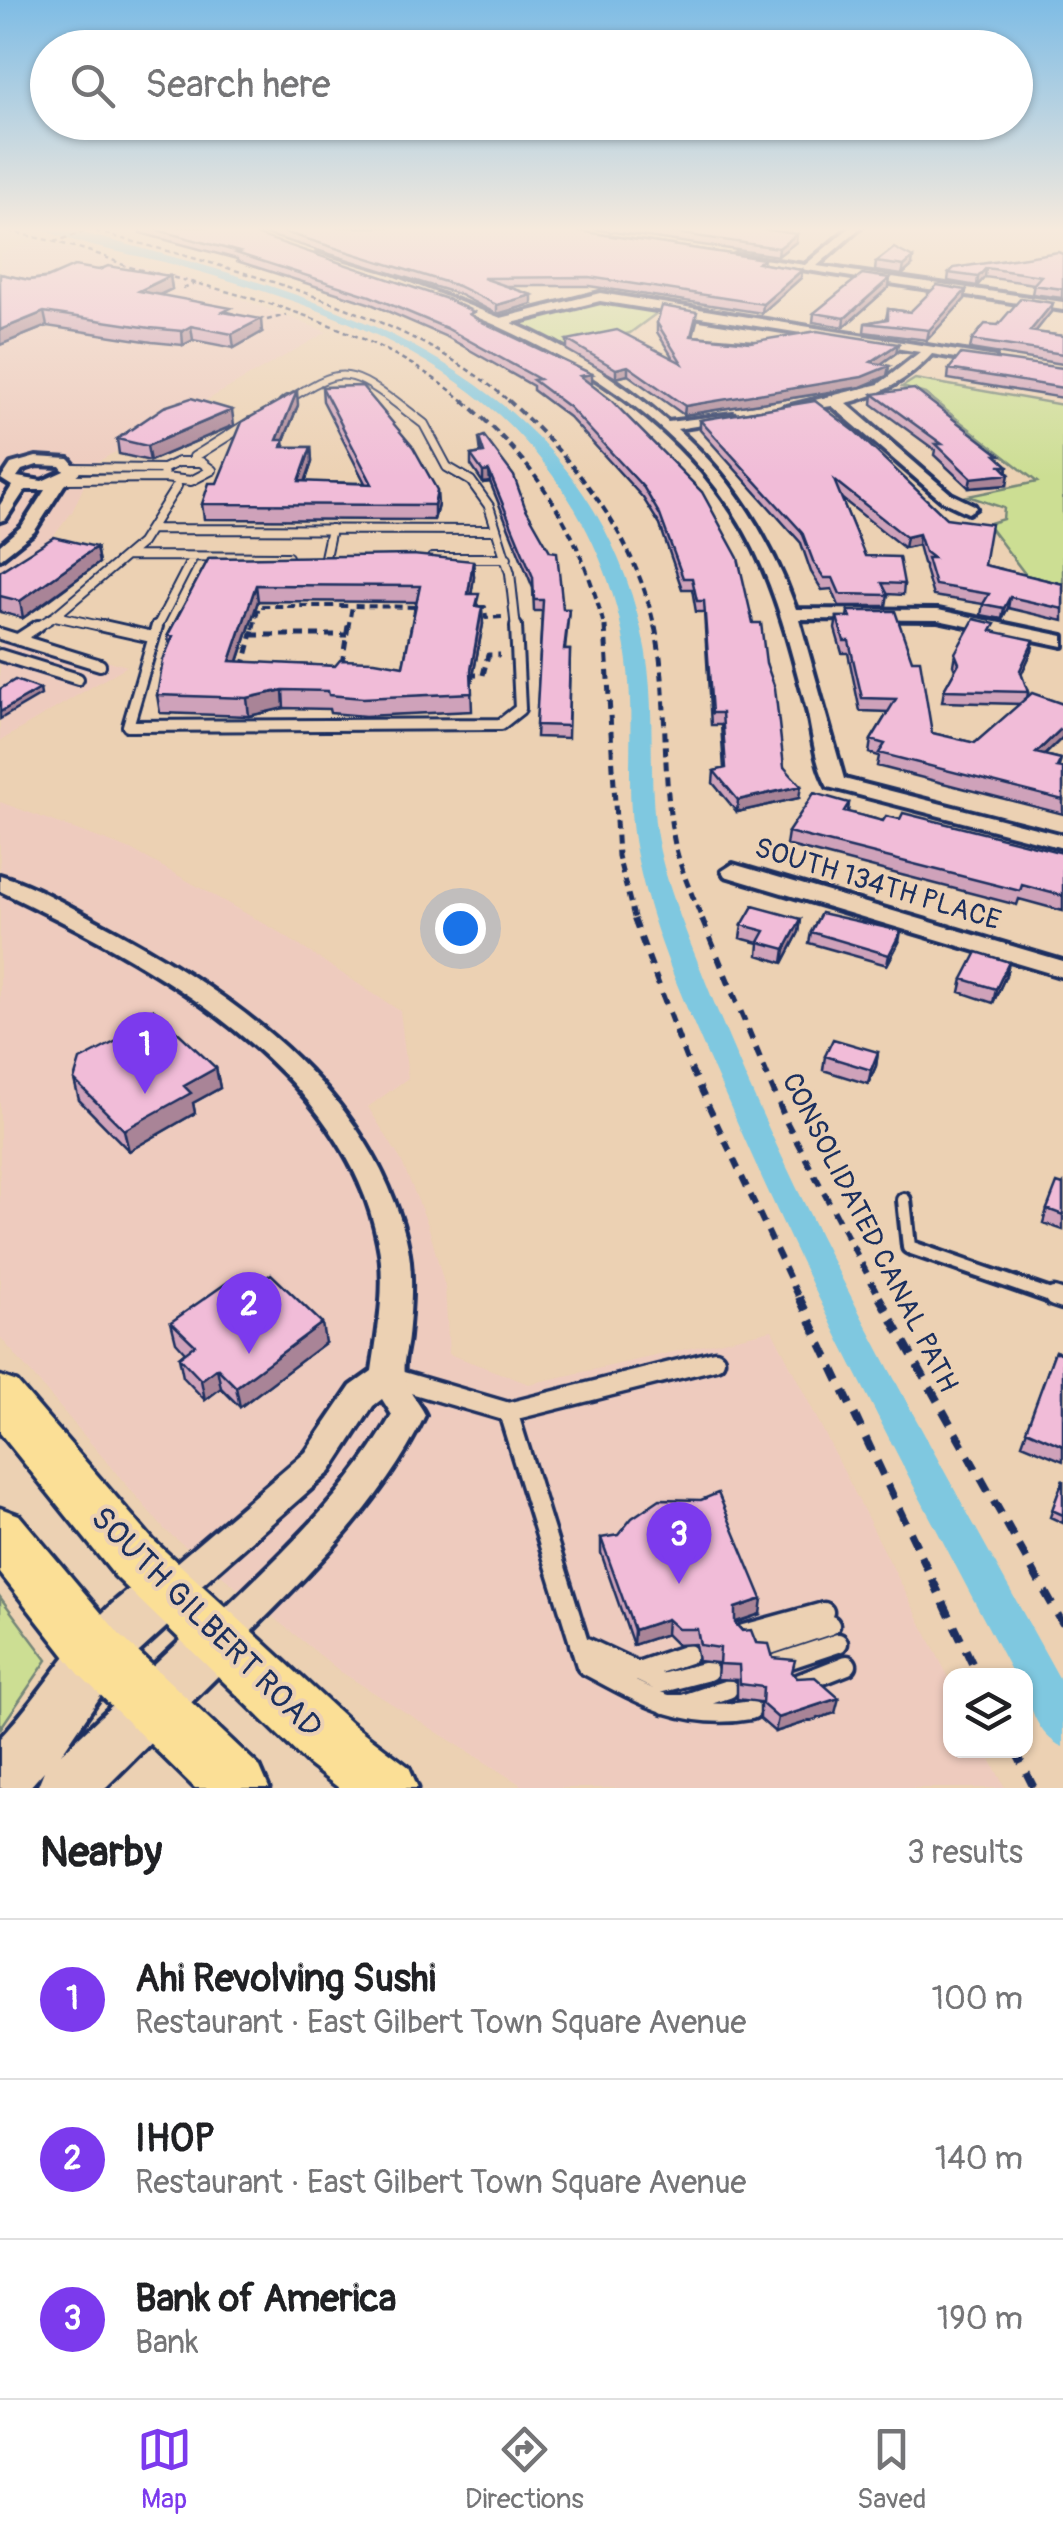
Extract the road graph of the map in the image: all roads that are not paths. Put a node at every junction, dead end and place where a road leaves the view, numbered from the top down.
1 (472, 310) edge
2 (546, 310) edge
3 (682, 310) edge
4 (500, 322) junction
5 (752, 322) junction
6 (736, 334) dead end
7 (928, 350) junction
8 (1006, 362) edge
9 (834, 401) junction
10 (280, 405) edge
11 (778, 410) edge
12 (264, 414) edge
13 (740, 416) edge
14 (664, 427) junction
15 (191, 460) junction
16 (164, 473) junction
17 (66, 477) junction
18 (178, 483) junction
19 (21, 485) junction
20 (968, 508) dead end
21 (0, 516) edge
22 (150, 529) junction
23 (330, 529) junction
24 (496, 530) junction
25 (0, 554) edge
26 (126, 556) junction
27 (194, 556) junction
28 (325, 557) junction
29 (343, 558) edge
30 (416, 558) edge
31 (508, 558) junction
32 (789, 614) junction
33 (55, 616) junction
34 (0, 634) edge
35 (152, 637) junction
36 (18, 640) junction
37 (1063, 640) edge
38 (0, 655) edge
39 (100, 665) dead end
40 (78, 679) dead end
41 (1063, 842) edge
42 (734, 871) dead end
43 (0, 882) edge
44 (1063, 969) edge
45 (904, 1200) dead end
46 (1063, 1300) edge
47 (715, 1360) dead end
48 (388, 1377) junction
49 (0, 1397) edge
50 (508, 1412) junction
51 (0, 1532) edge
52 (168, 1592) junction
53 (831, 1627) junction
54 (744, 1634) edge
55 (218, 1640) junction
56 (579, 1644) junction
57 (761, 1648) edge
58 (99, 1654) junction
59 (688, 1654) dead end
60 (778, 1664) edge
61 (847, 1665) dead end
62 (708, 1671) dead end
63 (634, 1672) junction
64 (802, 1683) edge
65 (728, 1689) dead end
66 (661, 1704) junction
67 (152, 1709) junction
68 (751, 1710) dead end
69 (0, 1778) edge
70 (65, 1788) edge
71 (239, 1788) edge
72 (388, 1788) edge

1 - 4 street
2 - 4 street
3 - 5 street
4 - 14 street
5 - 6 street
5 - 7 street
7 - 8 street
7 - 9 street
9 - 11 street
9 - 20 street
10 - 24 lane
12 - 15 lane
13 - 14 street
14 - 32 street
15 - 16 lane
15 - 18 lane
16 - 17 lane
16 - 18 lane
17 - 19 street
17 - 19 street
17 - 25 street
18 - 22 lane
19 - 21 street
22 - 23 lane
22 - 26 lane
23 - 24 lane
23 - 28 lane
24 - 31 lane
26 - 27 lane
26 - 33 lane
27 - 28 lane
27 - 35 lane
28 - 29 lane
30 - 31 lane
31 - 35 lane
32 - 37 street
32 - 41 street
33 - 35 lane
33 - 36 lane
34 - 36 lane
36 - 39 lane
38 - 40 lane
42 - 44 street, SOUTH 134TH PLACE
43 - 48 street
45 - 46 lane
47 - 50 lane
48 - 50 lane
48 - 52 street
48 - 55 street
49 - 52 main road, SOUTH GILBERT ROAD
50 - 56 lane
51 - 58 main road
52 - 55 main road, SOUTH GILBERT ROAD
52 - 58 street
53 - 54 lane
53 - 57 lane
53 - 60 lane
55 - 67 street
55 - 72 main road, SOUTH GILBERT ROAD
56 - 63 lane
56 - 66 lane
58 - 67 main road
58 - 69 street
59 - 63 lane
61 - 64 lane
62 - 63 lane
65 - 66 lane
66 - 68 lane
67 - 70 street
67 - 71 main road

